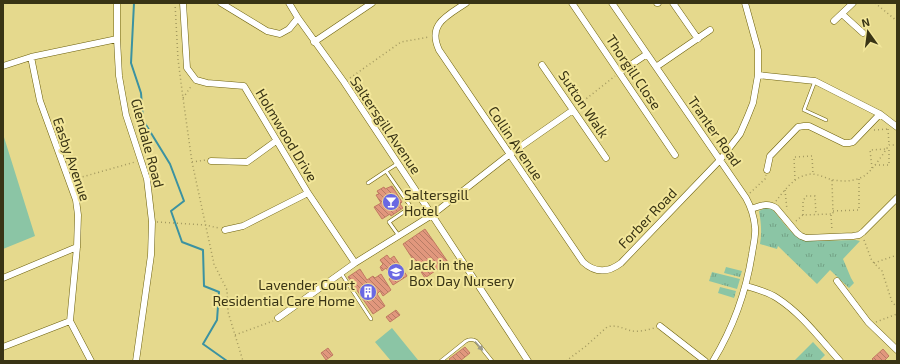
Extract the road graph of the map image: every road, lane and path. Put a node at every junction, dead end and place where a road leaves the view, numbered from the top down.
1 (117, 3) edge
2 (175, 3) edge
3 (183, 3) edge
4 (221, 3) edge
5 (289, 3) edge
6 (372, 3) edge
7 (466, 3) edge
8 (572, 3) edge
9 (612, 3) edge
10 (673, 3) edge
11 (745, 3) edge
12 (853, 3) edge
13 (876, 3) edge
14 (842, 14) junction
15 (298, 18) junction
16 (834, 21) dead end
17 (897, 21) edge
18 (710, 30) dead end
19 (862, 33) dead end
20 (434, 36) junction
21 (117, 39) junction
22 (698, 39) junction
23 (314, 42) junction
24 (647, 54) junction
25 (31, 57) junction
26 (542, 65) dead end
27 (3, 66) edge
28 (656, 67) junction
29 (620, 72) junction
30 (758, 75) junction
31 (196, 80) junction
32 (815, 81) junction
33 (344, 82) junction
34 (182, 98) junction
35 (573, 110) junction
36 (880, 114) junction
37 (826, 120) dead end
38 (897, 127) edge
39 (865, 130) junction
40 (276, 141) junction
41 (889, 145) junction
42 (897, 145) edge
43 (887, 149) junction
44 (510, 154) junction
45 (675, 155) dead end
46 (606, 158) dead end
47 (141, 160) junction
48 (720, 160) junction
49 (211, 161) joint
50 (192, 162) junction
51 (398, 164) junction
52 (874, 165) junction
53 (872, 169) junction
54 (767, 170) joint
55 (386, 171) junction
56 (813, 174) junction
57 (859, 178) junction
58 (795, 180) junction
59 (832, 180) junction
60 (69, 181) junction
61 (368, 183) dead end
62 (785, 190) junction
63 (308, 193) junction
64 (746, 198) junction
65 (897, 198) edge
66 (772, 205) junction
67 (751, 209) junction
68 (833, 211) junction
69 (432, 215) junction
70 (803, 215) junction
71 (816, 215) junction
72 (831, 215) junction
73 (783, 217) junction
74 (152, 222) junction
75 (205, 224) junction
76 (792, 226) junction
77 (225, 230) joint
78 (859, 235) junction
79 (399, 236) junction
80 (833, 237) junction
81 (77, 247) junction
82 (897, 255) edge
83 (583, 262) joint
84 (356, 263) junction
85 (874, 263) junction
86 (341, 273) junction
87 (3, 278) edge
88 (837, 281) dead end
89 (746, 286) junction
90 (897, 307) edge
91 (897, 314) edge
92 (278, 318) joint
93 (371, 319) dead end
94 (70, 321) junction
95 (870, 324) junction
96 (660, 326) joint
97 (235, 335) junction
98 (3, 347) edge
99 (897, 350) edge
100 (90, 361) edge
101 (136, 361) edge
102 (243, 361) edge
103 (441, 361) edge
104 (492, 361) edge
105 (528, 361) edge
106 (566, 361) edge
107 (705, 361) edge
108 (713, 361) edge
109 (840, 361) edge

1 - 21 street, Glendale Road
2 - 34 path
3 - 31 street
4 - 15 street
5 - 15 street, Saltersgill Avenue
6 - 23 street
7 - 20 street
8 - 29 street, Thorgill Close
9 - 24 street, Tranter Road
10 - 22 street
11 - 30 street, Forber Road
12 - 14 street
13 - 17 path
14 - 16 street
14 - 19 street
15 - 23 street, Saltersgill Avenue
18 - 22 street
20 - 33 path
20 - 44 street, Collin Avenue
21 - 25 street
21 - 47 street, Glendale Road
22 - 28 street
23 - 33 street, Saltersgill Avenue
24 - 28 street, Tranter Road
24 - 29 street
25 - 27 street
25 - 60 street, Easby Avenue
26 - 35 street, Sutton Walk
28 - 48 street, Tranter Road
29 - 35 path
29 - 45 street, Thorgill Close
30 - 32 street
30 - 48 street, Forber Road
31 - 34 path
31 - 40 street, Holmwood Drive
32 - 36 street
32 - 37 lane
33 - 51 street, Saltersgill Avenue
34 - 50 path
35 - 44 street
35 - 46 street, Sutton Walk
36 - 38 street
36 - 39 street
39 - 41 path
39 - 54 street
40 - 49 street
40 - 63 street, Holmwood Drive
41 - 42 path
41 - 43 path
43 - 52 path
43 - 52 path
43 - 53 path
44 - 69 street
44 - 83 street, Collin Avenue
47 - 60 path
47 - 74 street, Glendale Road
48 - 64 street, Tranter Road
48 - 83 street, Forber Road
49 - 50 path
50 - 75 path
51 - 55 lane
51 - 69 street, Saltersgill Avenue
52 - 53 path
53 - 57 path
54 - 64 path
55 - 61 lane
55 - 79 lane
56 - 58 path
56 - 58 path
56 - 59 path
57 - 59 path
57 - 68 path
58 - 62 path
59 - 68 path
60 - 81 street, Easby Avenue
62 - 66 path
62 - 73 path
63 - 77 street
63 - 84 street, Holmwood Drive
64 - 67 street, Tranter Road
65 - 78 street
66 - 67 street
66 - 73 street
67 - 89 street, Tranter Road
68 - 72 path
69 - 79 street
69 - 105 street, Saltersgill Avenue
70 - 71 path
70 - 71 path
70 - 76 path
71 - 72 path
72 - 80 path
73 - 76 street
74 - 75 path
74 - 101 street, Glendale Road
75 - 77 path
75 - 97 path
76 - 80 street
78 - 80 street
78 - 85 path
79 - 84 street
81 - 87 street
81 - 94 street, Easby Avenue
82 - 85 path
84 - 86 street
85 - 90 path
86 - 92 street
86 - 93 lane
88 - 95 street
89 - 108 street, Tranter Road
89 - 109 street
91 - 95 path
92 - 97 path
94 - 98 street
94 - 100 street
95 - 99 street
96 - 106 path
96 - 107 street
97 - 102 path
103 -> 104 lane

